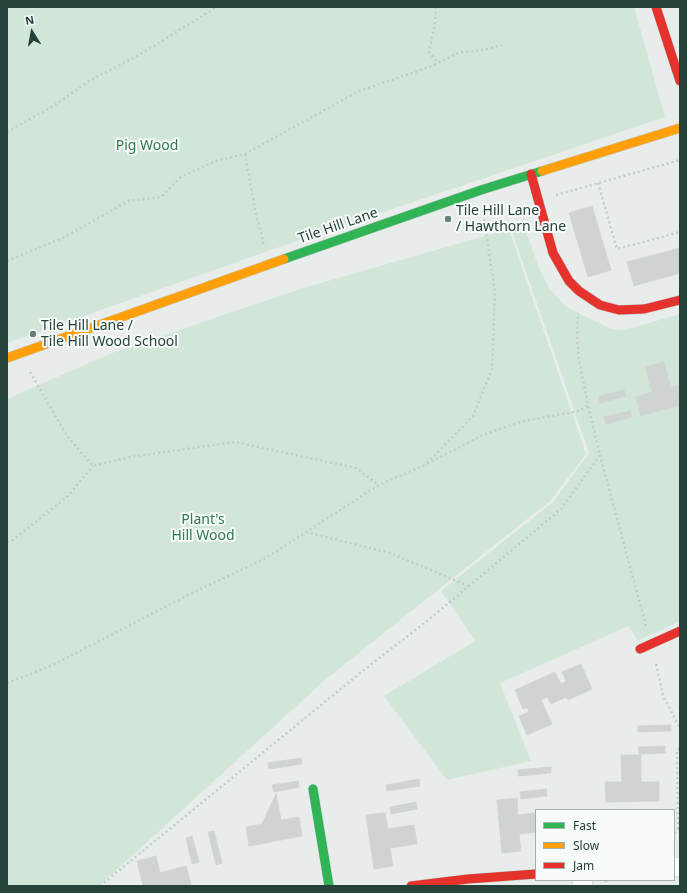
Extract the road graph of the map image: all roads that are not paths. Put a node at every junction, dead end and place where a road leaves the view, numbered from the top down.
1 (656, 7) edge
2 (680, 81) edge
3 (680, 128) edge
4 (531, 174) junction
5 (680, 300) edge
6 (7, 358) edge
7 (680, 631) edge
8 (640, 648) dead end
9 (313, 789) dead end
10 (535, 874) edge
11 (329, 886) edge
12 (411, 886) edge

1 - 2 main road
3 - 4 main road, Tile Hill Lane
4 - 5 main road
4 - 6 main road, Tile Hill Lane
7 - 8 main road
9 - 11 main road
10 - 12 main road

